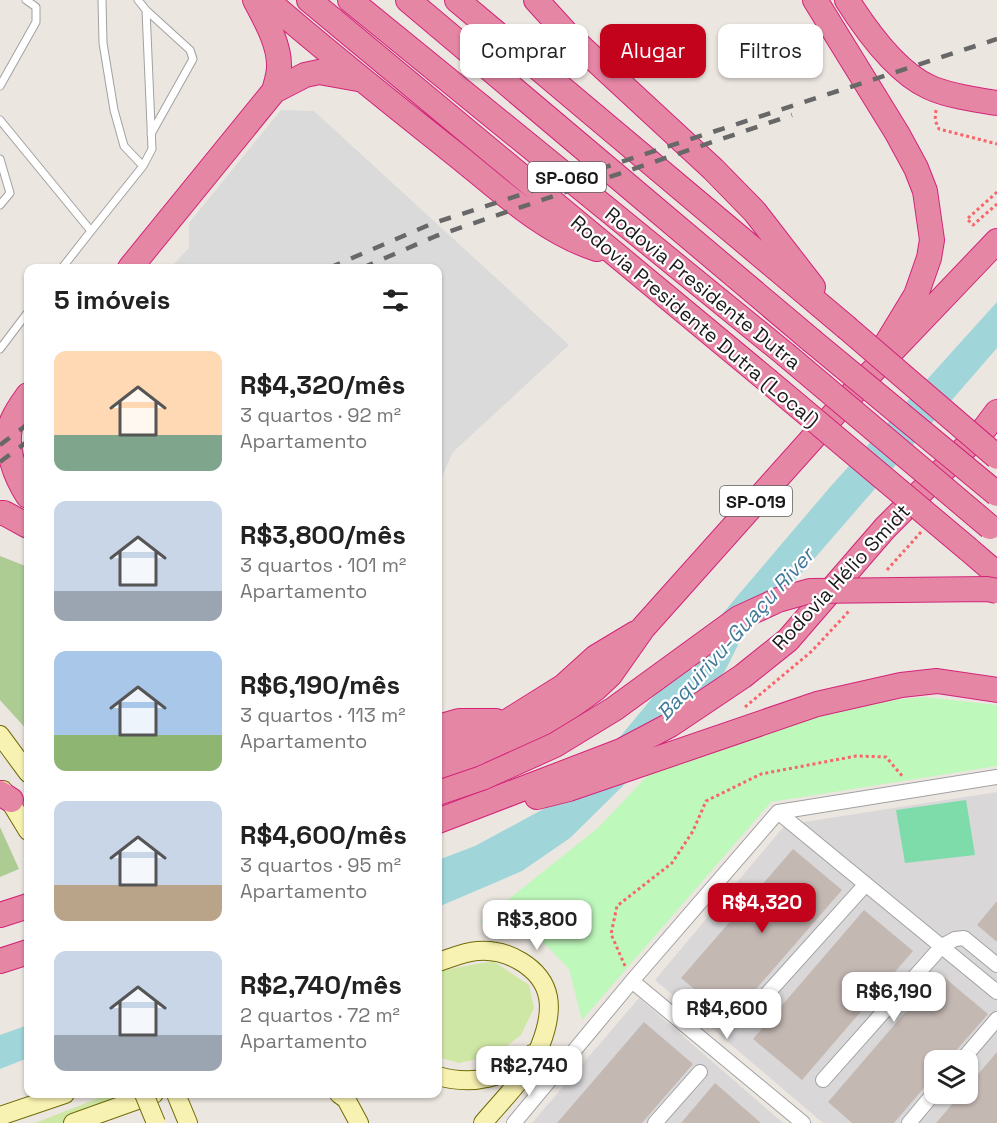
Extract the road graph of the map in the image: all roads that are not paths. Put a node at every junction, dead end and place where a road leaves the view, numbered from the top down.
1 (26, 0) edge
2 (102, 0) edge
3 (138, 0) edge
4 (255, 0) edge
5 (267, 0) edge
6 (309, 0) edge
7 (350, 0) edge
8 (408, 0) edge
9 (457, 0) edge
10 (536, 0) edge
11 (815, 0) edge
12 (847, 0) edge
13 (36, 4) edge
14 (146, 10) junction
15 (360, 79) junction
16 (0, 86) edge
17 (274, 91) junction
18 (997, 102) edge
19 (2, 123) edge
20 (151, 134) junction
21 (0, 136) edge
22 (0, 159) edge
23 (143, 166) junction
24 (0, 205) edge
25 (91, 231) junction
26 (997, 241) edge
27 (617, 255) junction
28 (65, 264) edge
29 (133, 264) edge
30 (24, 317) edge
31 (841, 323) junction
32 (0, 350) edge
33 (870, 374) junction
34 (24, 401) edge
35 (993, 420) edge
36 (997, 457) edge
37 (24, 488) edge
38 (997, 494) edge
39 (0, 513) edge
40 (24, 524) edge
41 (993, 530) edge
42 (997, 574) edge
43 (997, 591) edge
44 (643, 628) junction
45 (997, 690) edge
46 (508, 721) junction
47 (442, 726) edge
48 (0, 735) edge
49 (442, 748) edge
50 (24, 768) edge
51 (442, 769) edge
52 (997, 777) edge
53 (4, 793) edge
54 (442, 793) edge
55 (778, 812) junction
56 (442, 820) edge
57 (442, 821) edge
58 (24, 825) edge
59 (866, 884) junction
60 (942, 946) junction
61 (24, 953) edge
62 (442, 961) edge
63 (0, 962) edge
64 (997, 964) edge
65 (632, 981) junction
66 (997, 992) edge
67 (748, 1015) dead end
68 (997, 1019) edge
69 (540, 1046) junction
70 (971, 1050) edge
71 (700, 1072) dead end
72 (442, 1077) edge
73 (823, 1080) dead end
74 (53, 1098) edge
75 (143, 1098) edge
76 (146, 1098) edge
77 (178, 1098) edge
78 (344, 1098) edge
79 (925, 1104) edge
80 (114, 1108) junction
81 (0, 1116) edge
82 (73, 1123) edge
83 (92, 1123) edge
84 (156, 1123) edge
85 (188, 1123) edge
86 (359, 1123) edge
87 (483, 1123) edge
88 (514, 1123) edge
89 (656, 1123) edge
90 (803, 1123) edge
91 (909, 1123) edge

1 - 13 lane
2 - 23 lane
3 - 14 lane
4 - 17 highway
5 - 15 highway
6 - 27 highway, Rodovia Presidente Dutra (Local) / SP-060
7 - 41 highway, Rodovia Presidente Dutra / SP-060, bridge
8 - 38 highway, Rodovia Presidente Dutra / SP-060, bridge
9 - 31 highway, SP-060
10 - 31 highway
11 - 33 highway
12 - 18 highway
13 - 16 lane
14 - 20 lane
14 - 20 lane
15 - 17 highway
15 - 27 highway
17 - 29 highway
19 - 21 lane
19 - 25 lane
20 - 23 lane
22 - 24 lane
23 - 25 lane
25 - 28 lane
26 - 33 highway, SP-019
27 - 42 highway, Rodovia Presidente Dutra (Local) / SP-060, bridge
30 - 32 lane
31 - 36 highway, SP-060, bridge
33 - 44 highway, SP-019
34 - 37 highway
35 - 56 highway, Rodovia Hélio Smidt
39 - 40 highway
43 - 54 highway, bridge
44 - 46 highway, SP-019
44 - 51 highway, SP-019
45 - 57 highway
46 - 47 highway
46 - 49 highway, SP-019
48 - 50 main road
52 - 55 street
53 - 58 main road
55 - 59 street
55 - 65 street
59 - 60 street
59 - 67 street
60 - 64 street
60 - 66 street
60 - 73 street
61 - 63 highway
62 - 69 main road
65 - 88 street
65 - 90 street
68 - 70 street
69 - 72 main road
69 - 87 main road
71 - 89 street
74 - 81 main road
75 - 80 main road
76 - 84 main road, bridge
77 - 85 main road
78 - 86 main road
79 - 91 street
80 - 82 main road
80 - 83 main road

